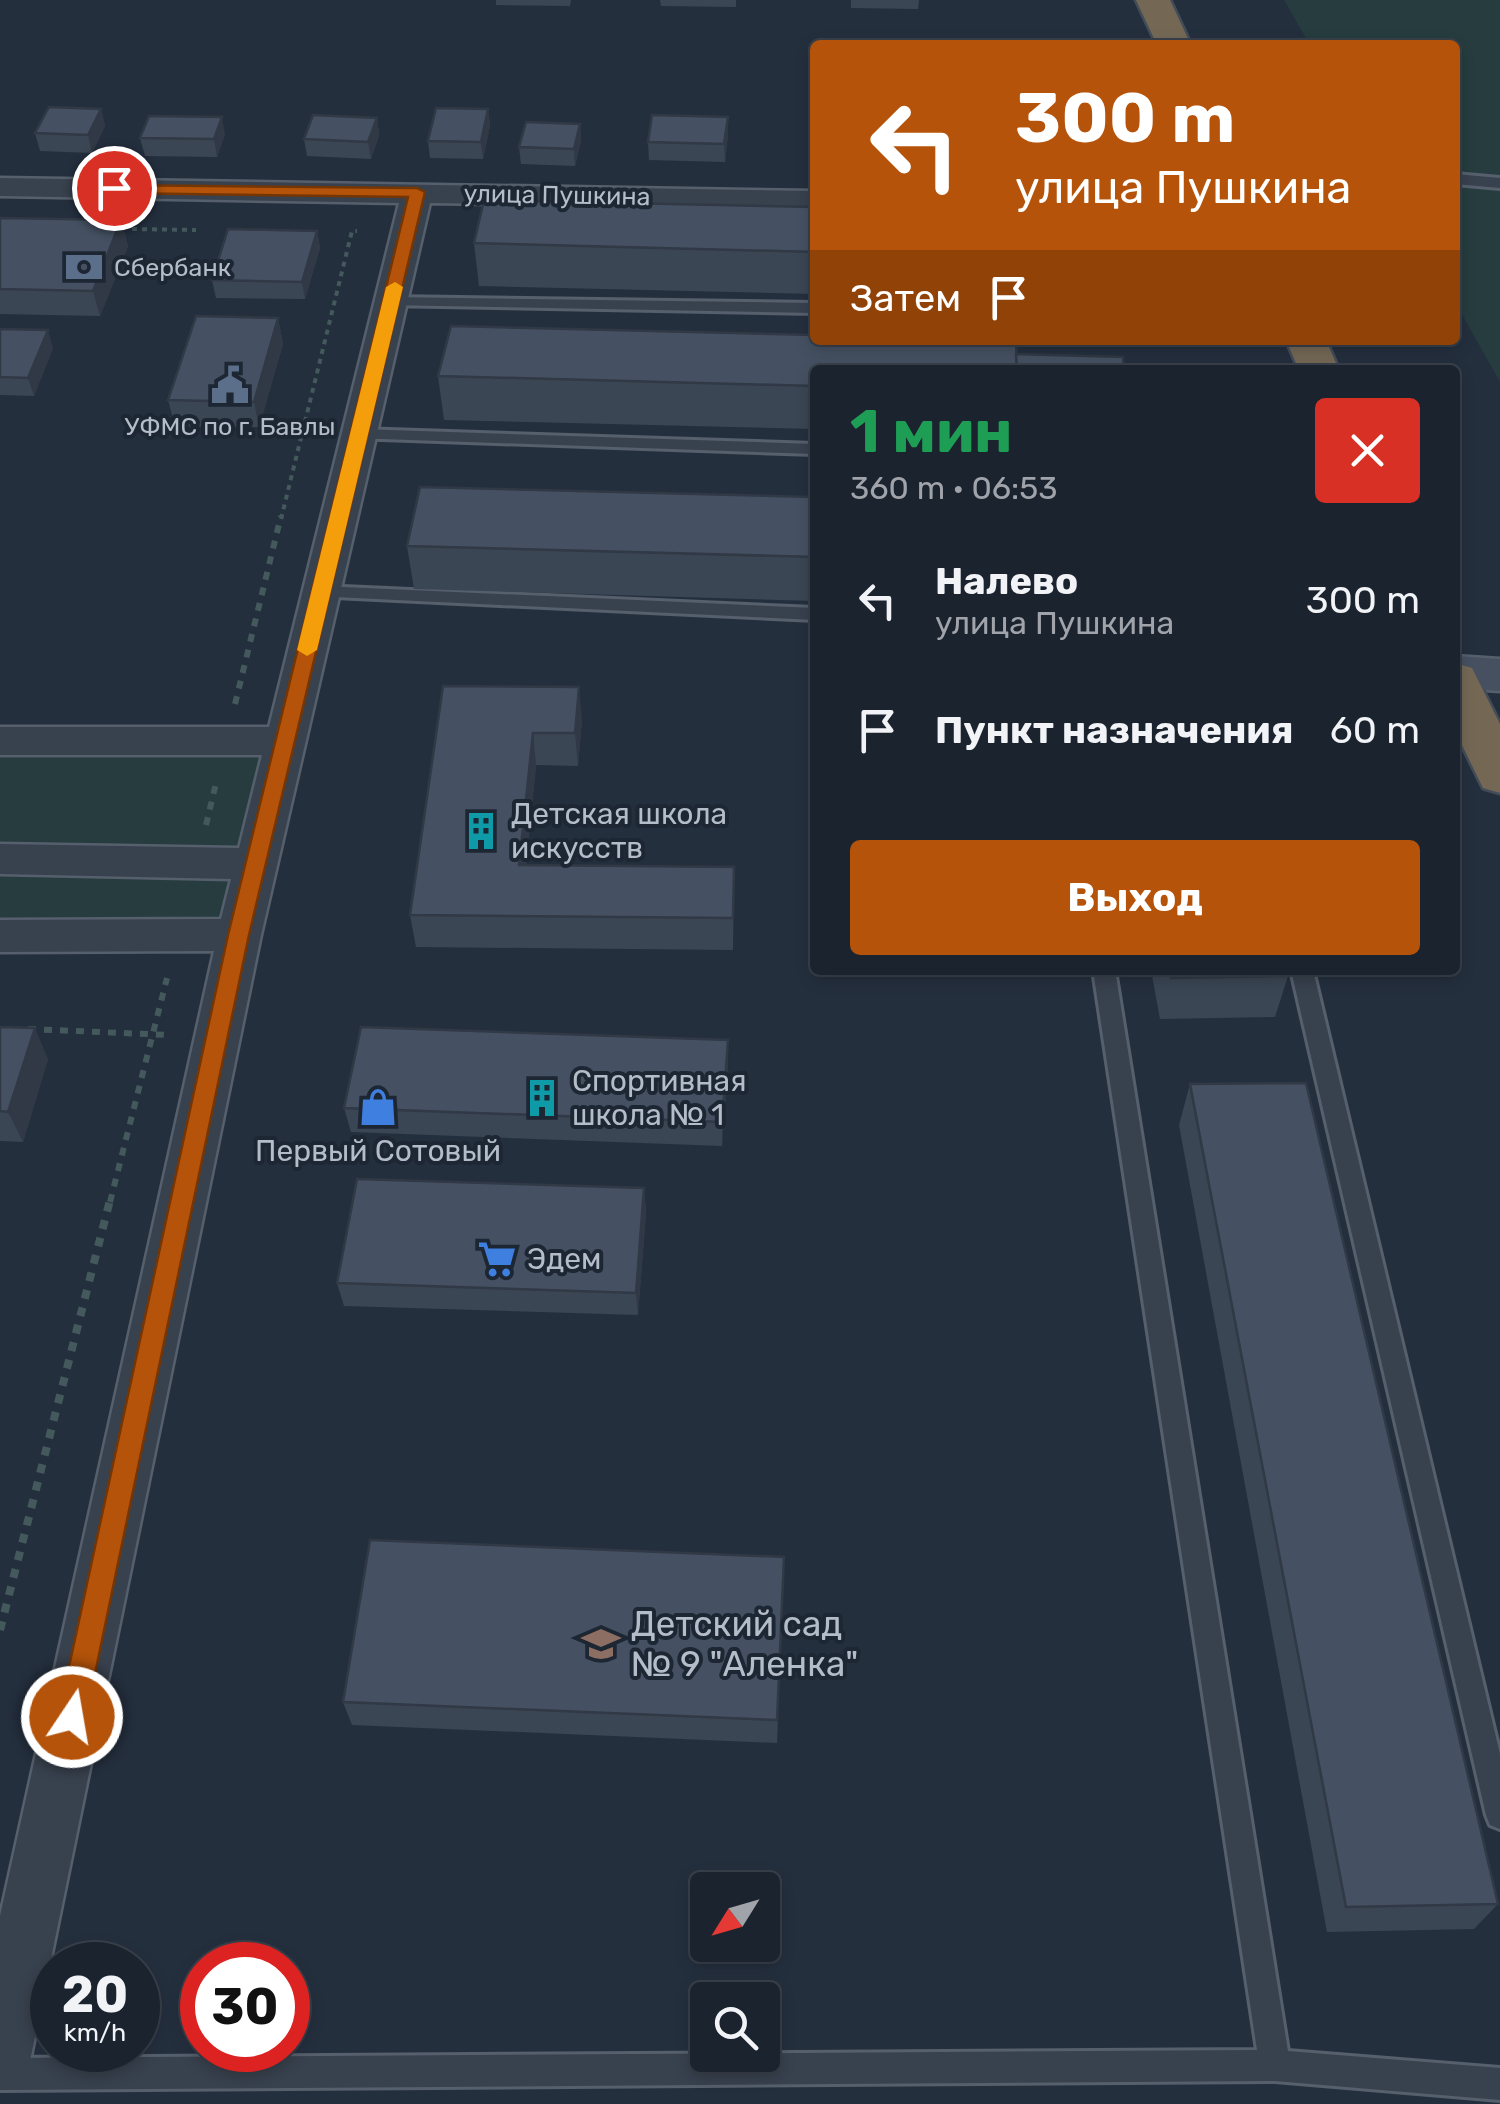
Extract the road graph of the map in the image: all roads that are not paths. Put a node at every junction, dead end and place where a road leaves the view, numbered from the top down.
1 (1154, 0) edge
2 (1172, 40) edge
3 (1460, 179) edge
4 (1500, 182) edge
5 (0, 187) edge
6 (417, 192) junction
7 (810, 200) edge
8 (391, 302) junction
9 (810, 308) edge
10 (359, 434) junction
11 (810, 449) edge
12 (320, 592) junction
13 (810, 614) edge
14 (1460, 675) edge
15 (1500, 676) edge
16 (1460, 686) edge
17 (0, 741) edge
18 (285, 741) junction
19 (1500, 776) edge
20 (0, 859) edge
21 (255, 864) junction
22 (238, 935) junction
23 (0, 936) edge
24 (1105, 975) edge
25 (1303, 975) edge
26 (1500, 1815) edge
27 (0, 2056) edge
28 (1274, 2065) junction
29 (0, 2074) edge
30 (1500, 2084) edge

1 - 2 highway
3 - 4 lane
5 - 6 street, улица Пушкина
6 - 7 street, улица Пушкина
6 - 8 street
8 - 9 lane
8 - 10 street
10 - 11 lane
10 - 12 street
12 - 13 lane
12 - 18 street
14 - 15 street
16 - 19 highway
17 - 18 street
18 - 21 street
20 - 21 street
21 - 22 street
22 - 23 street
22 - 27 street
24 - 28 lane
25 - 26 lane
28 - 29 lane
28 - 30 lane

